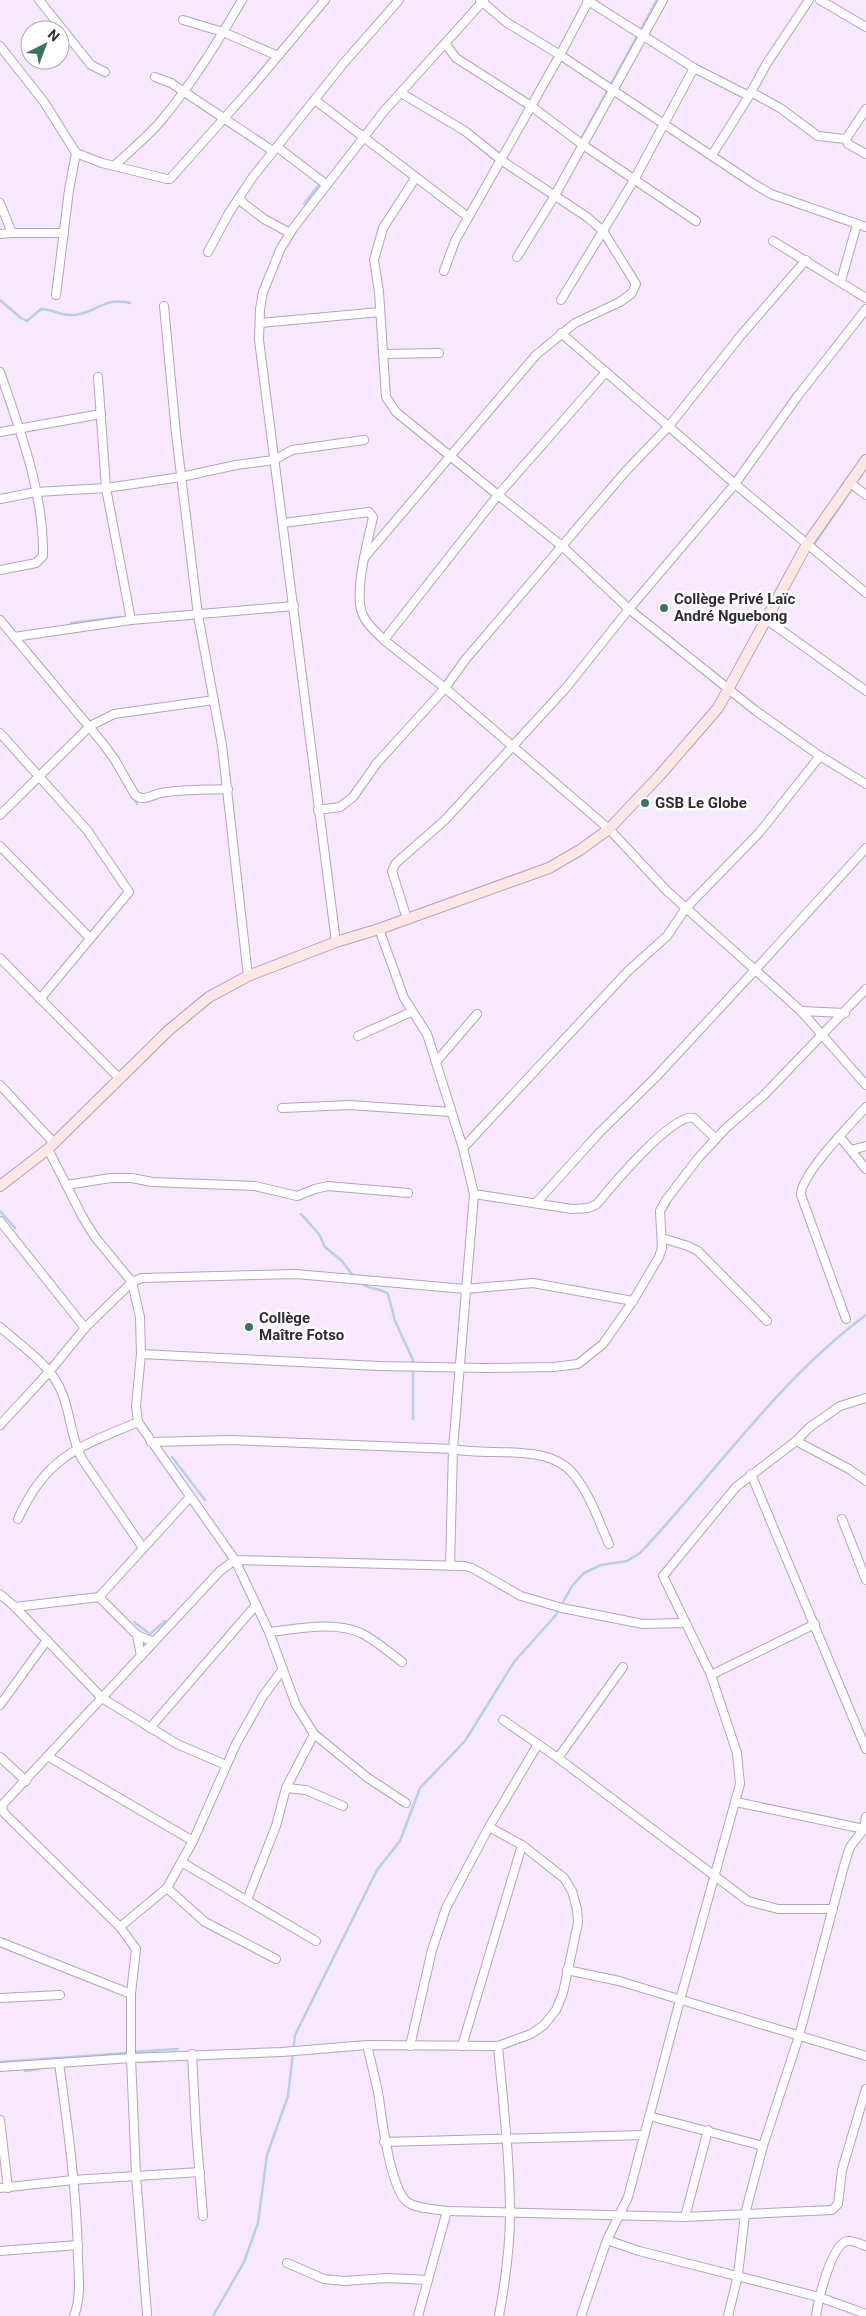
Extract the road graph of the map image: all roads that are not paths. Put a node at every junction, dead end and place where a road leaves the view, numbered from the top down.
1 (39, 0) edge
2 (242, 0) edge
3 (325, 0) edge
4 (399, 0) edge
5 (482, 0) edge
6 (588, 0) edge
7 (662, 0) edge
8 (809, 0) edge
9 (820, 0) edge
10 (183, 20) dead end
11 (866, 28) edge
12 (223, 32) junction
13 (641, 37) junction
14 (445, 43) junction
15 (0, 46) edge
16 (560, 55) junction
17 (278, 56) junction
18 (694, 68) junction
19 (105, 72) dead end
20 (154, 77) dead end
21 (613, 91) junction
22 (183, 92) junction
23 (401, 92) junction
24 (750, 94) junction
25 (315, 100) junction
26 (532, 106) junction
27 (866, 109) edge
28 (224, 119) junction
29 (663, 126) junction
30 (364, 137) junction
31 (846, 140) junction
32 (583, 145) junction
33 (275, 149) junction
34 (76, 153) junction
35 (866, 154) edge
36 (712, 155) junction
37 (501, 160) junction
38 (115, 165) junction
39 (416, 177) junction
40 (634, 180) junction
41 (327, 185) junction
42 (554, 197) junction
43 (238, 199) junction
44 (0, 203) edge
45 (468, 218) junction
46 (696, 221) dead end
47 (857, 224) junction
48 (866, 227) edge
49 (603, 231) junction
50 (12, 233) junction
51 (64, 233) junction
52 (290, 233) junction
53 (0, 234) edge
54 (773, 241) dead end
55 (208, 252) dead end
56 (517, 257) dead end
57 (806, 260) junction
58 (444, 271) dead end
59 (841, 281) junction
60 (56, 294) dead end
61 (866, 298) edge
62 (561, 300) dead end
63 (164, 306) dead end
64 (866, 309) edge
65 (380, 312) junction
66 (260, 323) junction
67 (561, 333) junction
68 (439, 353) dead end
69 (383, 354) junction
70 (0, 372) edge
71 (606, 372) junction
72 (98, 377) dead end
73 (101, 414) junction
74 (669, 426) junction
75 (20, 429) junction
76 (0, 432) edge
77 (364, 440) dead end
78 (451, 456) junction
79 (274, 460) junction
80 (866, 460) edge
81 (181, 477) junction
82 (849, 482) junction
83 (735, 484) junction
84 (106, 488) junction
85 (36, 492) junction
86 (498, 495) junction
87 (866, 495) edge
88 (0, 499) edge
89 (283, 523) junction
90 (807, 544) junction
91 (562, 546) junction
92 (364, 558) junction
93 (0, 570) edge
94 (866, 593) edge
95 (294, 606) junction
96 (629, 609) junction
97 (198, 615) junction
98 (0, 620) edge
99 (131, 620) junction
100 (767, 620) junction
101 (14, 637) junction
102 (384, 640) junction
103 (445, 688) junction
104 (729, 688) junction
105 (866, 691) edge
106 (214, 700) junction
107 (90, 726) junction
108 (0, 733) edge
109 (513, 748) junction
110 (820, 756) junction
111 (38, 776) junction
112 (866, 784) edge
113 (228, 789) junction
114 (318, 810) junction
115 (0, 814) edge
116 (609, 829) junction
117 (0, 846) edge
118 (866, 848) edge
119 (686, 908) junction
120 (407, 919) junction
121 (379, 929) junction
122 (90, 938) junction
123 (336, 942) junction
124 (0, 958) edge
125 (756, 970) junction
126 (248, 976) junction
127 (866, 989) edge
128 (40, 999) junction
129 (801, 1011) junction
130 (411, 1012) junction
131 (845, 1012) junction
132 (478, 1014) dead end
133 (358, 1036) dead end
134 (823, 1036) junction
135 (436, 1062) junction
136 (120, 1079) junction
137 (0, 1085) edge
138 (866, 1085) edge
139 (866, 1107) edge
140 (282, 1108) dead end
141 (451, 1112) junction
142 (840, 1137) junction
143 (716, 1139) junction
144 (51, 1146) junction
145 (866, 1146) edge
146 (463, 1148) junction
147 (850, 1150) junction
148 (866, 1169) edge
149 (66, 1185) junction
150 (0, 1186) edge
151 (408, 1193) dead end
152 (474, 1194) junction
153 (536, 1204) junction
154 (0, 1221) edge
155 (662, 1238) junction
156 (132, 1282) junction
157 (465, 1289) junction
158 (633, 1301) junction
159 (846, 1319) dead end
160 (767, 1322) dead end
161 (0, 1327) edge
162 (85, 1328) junction
163 (141, 1354) junction
164 (460, 1367) junction
165 (49, 1372) junction
166 (866, 1398) edge
167 (138, 1422) junction
168 (0, 1425) edge
169 (796, 1441) junction
170 (151, 1442) junction
171 (76, 1448) junction
172 (453, 1449) junction
173 (751, 1474) junction
174 (866, 1481) edge
175 (190, 1497) junction
176 (842, 1518) dead end
177 (18, 1519) dead end
178 (609, 1544) dead end
179 (143, 1548) junction
180 (236, 1560) junction
181 (450, 1566) junction
182 (866, 1580) edge
183 (0, 1594) edge
184 (99, 1597) junction
185 (256, 1605) junction
186 (15, 1607) junction
187 (685, 1623) junction
188 (815, 1624) junction
189 (269, 1632) junction
190 (137, 1635) junction
191 (47, 1640) junction
192 (154, 1642) junction
193 (141, 1656) junction
194 (402, 1662) dead end
195 (623, 1667) dead end
196 (283, 1669) junction
197 (711, 1675) junction
198 (102, 1698) junction
199 (0, 1704) edge
200 (503, 1720) dead end
201 (150, 1728) junction
202 (314, 1734) junction
203 (538, 1744) junction
204 (866, 1749) edge
205 (0, 1757) edge
206 (49, 1757) junction
207 (558, 1758) junction
208 (226, 1765) junction
209 (26, 1781) junction
210 (286, 1788) junction
211 (736, 1802) junction
212 (406, 1803) dead end
213 (343, 1806) dead end
214 (866, 1817) edge
215 (489, 1827) junction
216 (864, 1829) junction
217 (193, 1841) junction
218 (522, 1845) junction
219 (182, 1863) junction
220 (715, 1878) junction
221 (167, 1888) junction
222 (247, 1900) junction
223 (833, 1909) junction
224 (120, 1927) junction
225 (316, 1940) dead end
226 (0, 1942) edge
227 (276, 1959) dead end
228 (567, 1970) junction
229 (131, 1994) junction
230 (60, 1996) dead end
231 (0, 1998) edge
232 (680, 2000) junction
233 (798, 2036) junction
234 (368, 2045) junction
235 (410, 2046) junction
236 (462, 2046) junction
237 (498, 2046) junction
238 (192, 2054) junction
239 (866, 2056) edge
240 (131, 2058) junction
241 (59, 2063) junction
242 (0, 2068) edge
243 (866, 2089) edge
244 (649, 2116) junction
245 (0, 2120) edge
246 (708, 2130) junction
247 (644, 2135) junction
248 (507, 2140) junction
249 (384, 2142) junction
250 (762, 2146) junction
251 (200, 2172) junction
252 (136, 2175) junction
253 (73, 2180) junction
254 (4, 2188) edge
255 (447, 2211) junction
256 (510, 2214) junction
257 (745, 2214) junction
258 (203, 2216) dead end
259 (620, 2216) junction
260 (685, 2217) junction
261 (607, 2240) junction
262 (78, 2245) junction
263 (866, 2246) edge
264 (0, 2251) edge
265 (287, 2263) dead end
266 (738, 2275) junction
267 (428, 2280) junction
268 (819, 2297) junction
269 (147, 2314) dead end
270 (866, 2314) edge
271 (74, 2316) edge
272 (418, 2316) edge
273 (499, 2316) edge
274 (581, 2316) edge
275 (728, 2316) edge
276 (816, 2316) edge

1 - 19 street
2 - 12 street
3 - 17 street
4 - 25 street
5 - 14 street
5 - 16 street
6 - 13 street
6 - 16 street
7 - 13 street
8 - 24 street
9 - 11 street
10 - 12 street
12 - 17 street
12 - 22 street
13 - 18 street
13 - 21 street
14 - 23 street
14 - 26 street
15 - 34 street
16 - 21 street
16 - 26 street
17 - 28 street
18 - 24 street
18 - 29 street
20 - 22 street
21 - 29 street
21 - 32 street
22 - 28 street
22 - 38 street
23 - 30 street
23 - 37 street
24 - 31 street
24 - 36 street
25 - 30 street
25 - 33 street
26 - 32 street
26 - 37 street
27 - 31 street
28 - 33 street
28 - 38 street
29 - 36 street
29 - 40 street
30 - 39 street
30 - 41 street
31 - 35 street
32 - 40 street
32 - 42 street
33 - 41 street
33 - 43 street
34 - 38 street
34 - 51 street
36 - 47 street
37 - 42 street
37 - 45 street
39 - 45 street
39 - 65 street
40 - 46 street
40 - 49 street
41 - 52 street
42 - 49 street
42 - 56 street
43 - 52 street
43 - 55 street
44 - 50 street
45 - 58 street
47 - 48 street
47 - 59 street
49 - 62 street
49 - 67 street
50 - 51 street
50 - 53 street
51 - 60 street
52 - 66 street
54 - 57 street
57 - 59 street
57 - 74 street
59 - 61 street
63 - 81 street
64 - 83 street
65 - 66 street
65 - 69 street
66 - 79 street
67 - 71 street
67 - 78 street
68 - 69 street
69 - 78 street
70 - 75 street
71 - 74 street
71 - 86 street
72 - 73 street
73 - 75 street
73 - 84 street
74 - 83 street
74 - 91 street
75 - 76 street
75 - 85 street
77 - 79 street
78 - 86 street
78 - 92 street
79 - 81 street
79 - 89 street
80 - 82 main road
81 - 84 street
81 - 97 street
82 - 87 street
82 - 90 main road
83 - 90 street
83 - 96 street
84 - 85 street
84 - 99 street
85 - 88 street
85 - 93 street
86 - 91 street
86 - 102 street
89 - 92 street
89 - 95 street
90 - 94 street
90 - 100 main road
91 - 96 street
91 - 103 street
92 - 102 street
95 - 97 street
95 - 114 street
96 - 104 street
96 - 109 street
97 - 99 street
97 - 106 street
98 - 101 street
99 - 101 street
100 - 104 main road
100 - 105 street
101 - 107 street
102 - 103 street
103 - 109 street
103 - 114 street
104 - 110 street
104 - 116 main road
106 - 107 street
106 - 113 street
107 - 111 street
107 - 113 street
108 - 111 street
109 - 116 street
109 - 120 street
110 - 112 street
110 - 119 street
111 - 115 street
111 - 122 street
113 - 126 street
114 - 123 street
116 - 119 street
116 - 120 main road
117 - 122 street
118 - 125 street
119 - 125 street
119 - 146 street
120 - 121 main road
121 - 123 main road
121 - 130 street
122 - 128 street
123 - 126 main road
124 - 128 street
125 - 129 street
125 - 153 street
126 - 136 main road
127 - 131 street
128 - 136 street
129 - 131 street
129 - 134 street
130 - 133 street
130 - 135 street
131 - 134 street
132 - 135 street
134 - 138 street
134 - 143 street
135 - 141 street
136 - 144 main road
137 - 144 street
139 - 142 street
140 - 141 street
141 - 146 street
142 - 147 street
142 - 159 street
143 - 153 street
143 - 155 street
144 - 149 street
144 - 150 main road
145 - 147 street
146 - 152 street
147 - 148 street
149 - 151 street
149 - 156 street
152 - 153 street
152 - 157 street
154 - 162 street
155 - 158 street
155 - 160 street
156 - 157 street
156 - 162 street
156 - 163 street
157 - 158 street
157 - 164 street
158 - 164 street
161 - 165 street
162 - 165 street
163 - 164 street
163 - 167 street
164 - 172 street
165 - 168 street
165 - 171 street
166 - 169 street
167 - 170 street
167 - 171 street
169 - 173 street
169 - 174 street
170 - 172 street
170 - 175 street
171 - 177 street
171 - 179 street
172 - 178 street
172 - 181 street
173 - 187 street
173 - 188 street
175 - 179 street
175 - 180 street
176 - 182 street
179 - 184 street
180 - 181 street
180 - 185 street
180 - 192 street
181 - 187 street
183 - 186 street
184 - 186 street
184 - 190 street
185 - 189 street
185 - 201 street
186 - 191 street
187 - 197 street
188 - 197 street
188 - 204 street
189 - 194 street
189 - 196 street
190 - 192 street
190 - 193 street
191 - 198 street
191 - 199 street
192 - 193 street
193 - 198 street
195 - 207 street
196 - 202 street
196 - 208 street
197 - 211 street
198 - 201 street
198 - 206 street
200 - 203 street
201 - 208 street
202 - 210 street
202 - 212 street
203 - 207 street
203 - 215 street
205 - 209 street
206 - 209 street
206 - 217 street
207 - 220 street
208 - 217 street
209 - 224 street
210 - 213 street
210 - 222 street
211 - 216 street
211 - 220 street
214 - 216 street
215 - 218 street
215 - 235 street
216 - 223 street
217 - 219 street
218 - 228 street
218 - 236 street
219 - 221 street
219 - 222 street
220 - 223 street
220 - 232 street
221 - 224 street
221 - 227 street
222 - 225 street
223 - 233 street
224 - 229 street
226 - 229 street
228 - 232 street
228 - 237 street
229 - 240 street
230 - 231 street
232 - 233 street
232 - 244 street
233 - 239 street
233 - 250 street
234 - 235 street
234 - 238 street
234 - 249 street
235 - 236 street
236 - 237 street
237 - 248 street
238 - 240 street
238 - 251 street
240 - 241 street
240 - 252 street
241 - 242 street
241 - 253 street
243 - 257 street
244 - 246 street
244 - 247 street
245 - 254 street
246 - 250 street
246 - 260 street
247 - 248 street
247 - 259 street
248 - 249 street
248 - 256 street
249 - 255 street
250 - 257 street
251 - 252 street
251 - 258 street
252 - 253 street
252 - 269 street
253 - 254 street
253 - 262 street
255 - 256 street
255 - 267 street
256 - 259 street
256 - 273 street
257 - 260 street
257 - 266 street
259 - 260 street
259 - 261 street
261 - 266 street
261 - 274 street
262 - 264 street
262 - 271 street
263 - 268 street
265 - 267 street
266 - 268 street
266 - 275 street
267 - 272 street
268 - 270 street
268 - 276 street

